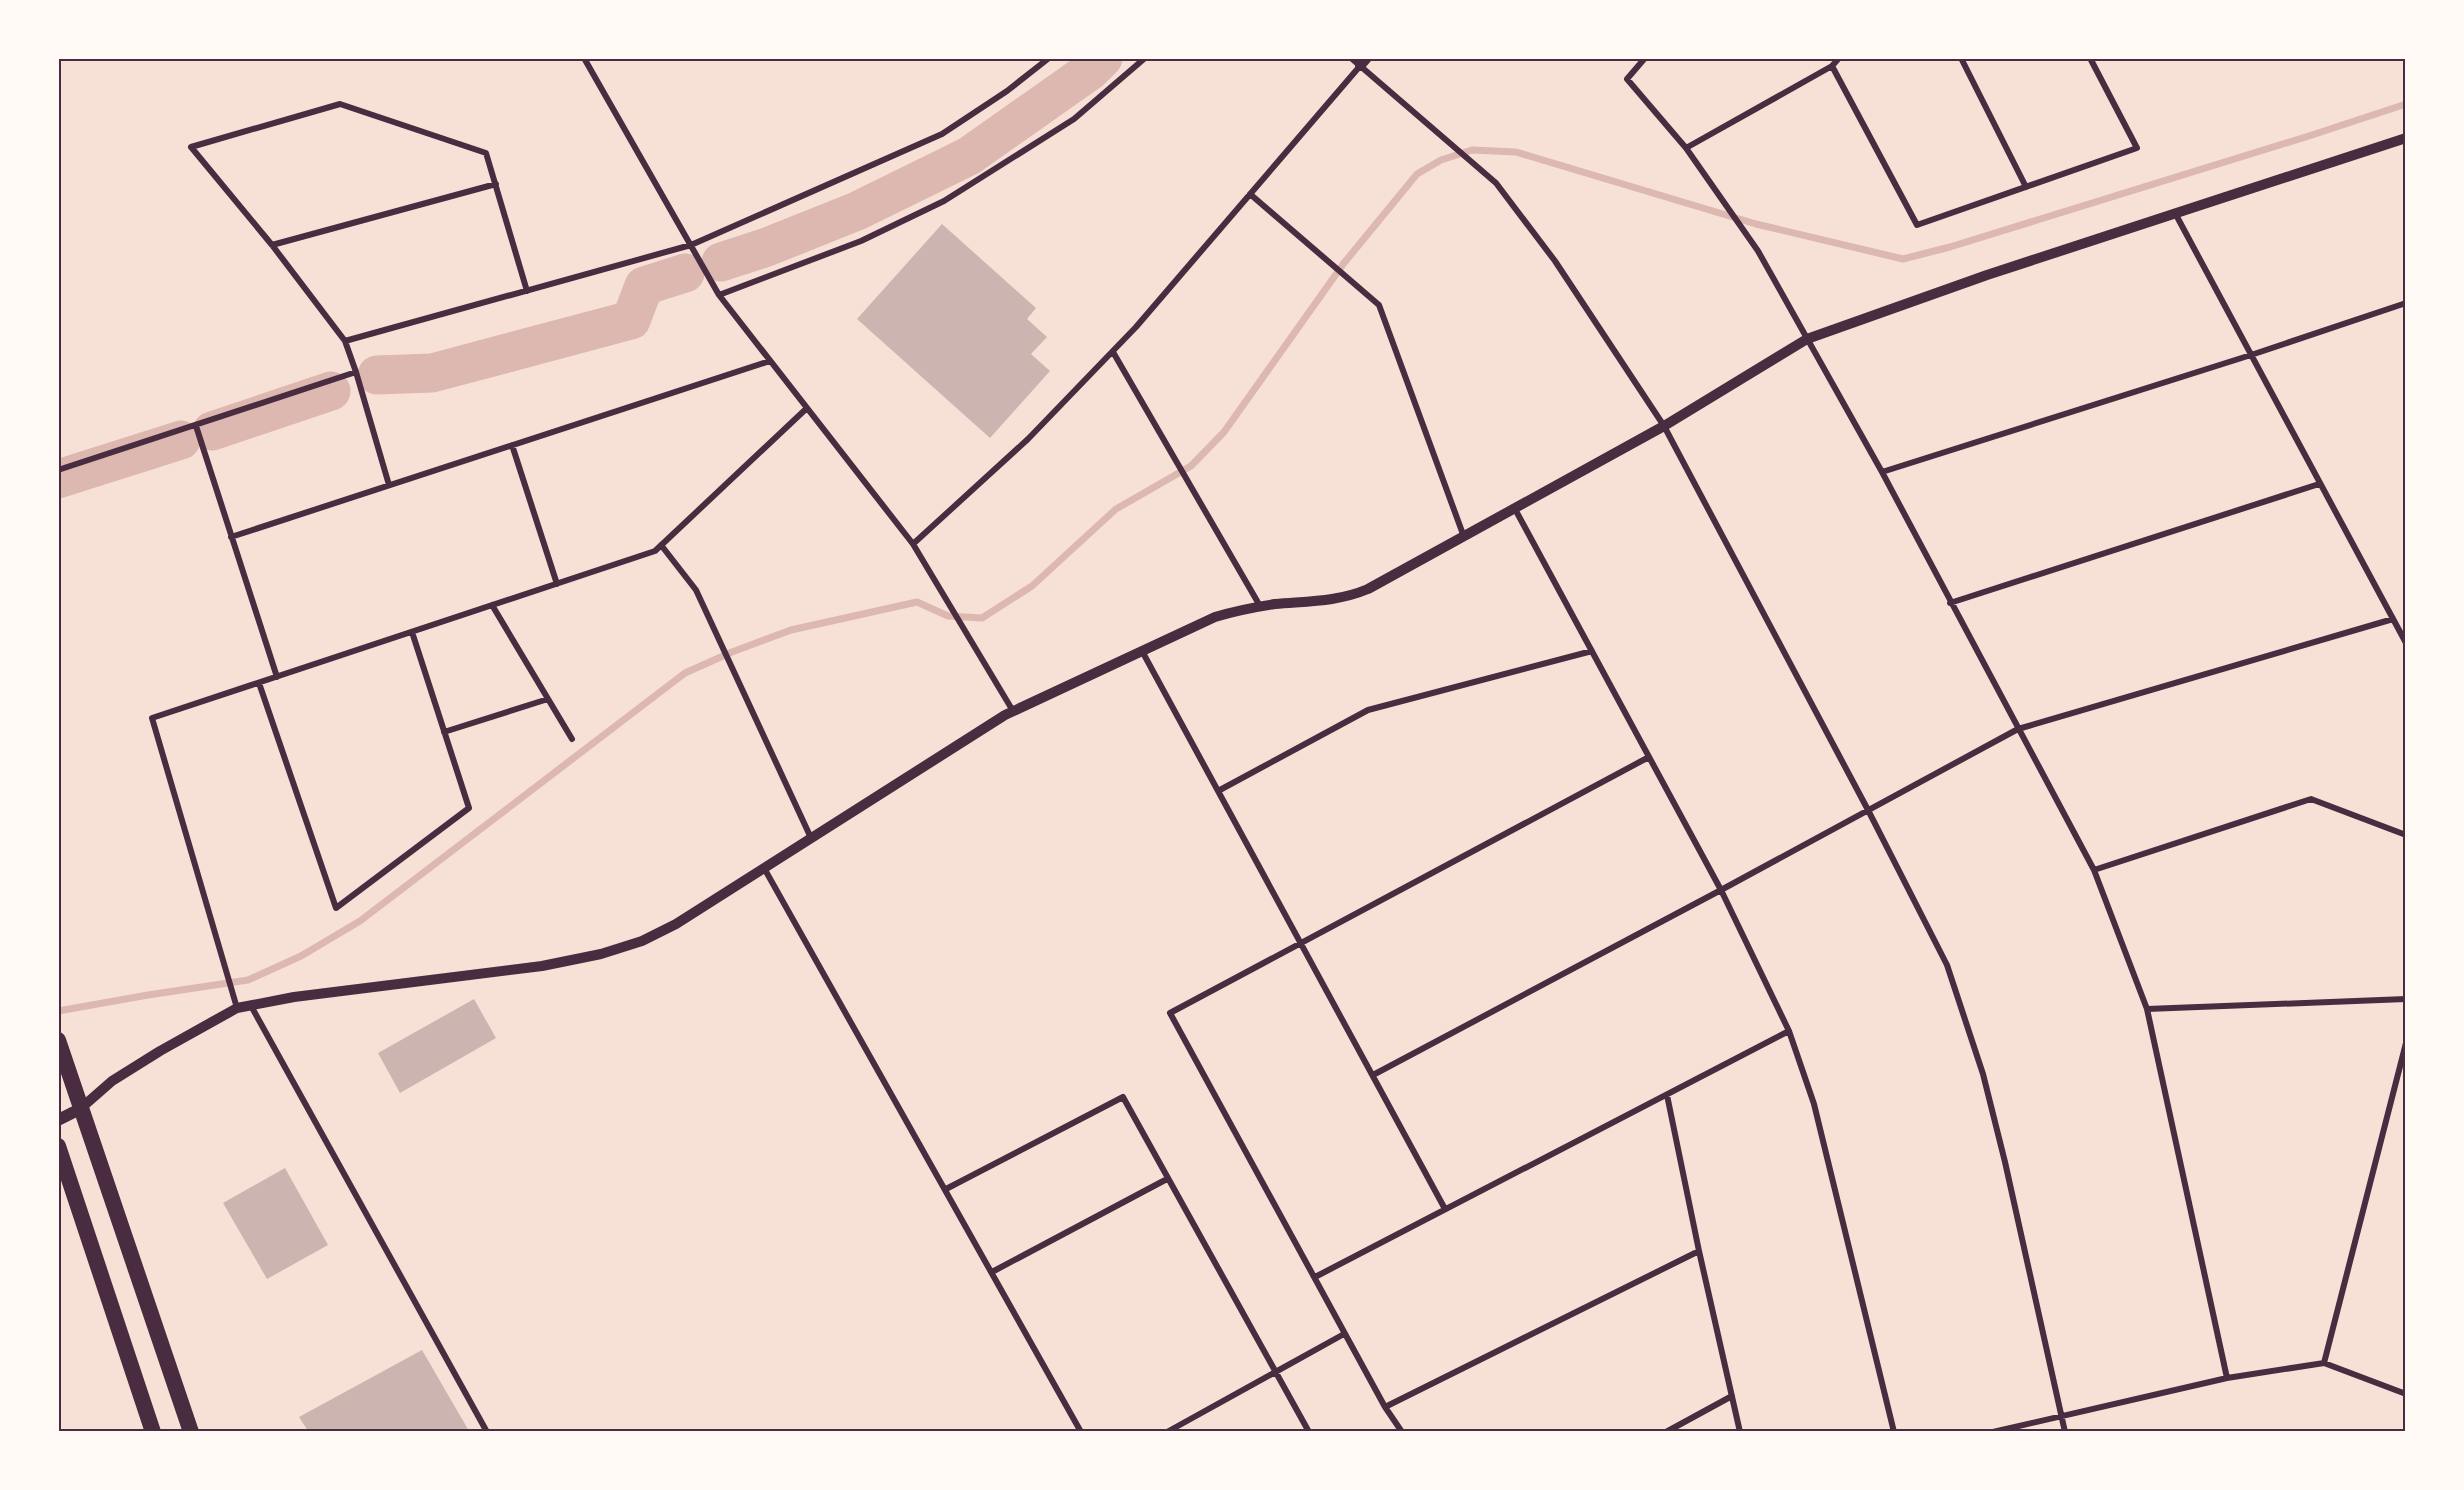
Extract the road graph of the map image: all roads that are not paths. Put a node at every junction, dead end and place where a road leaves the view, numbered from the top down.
1 (1049, 58) edge
2 (1144, 58) edge
3 (1351, 58) edge
4 (1645, 58) edge
5 (1839, 58) edge
6 (1961, 58) edge
7 (2090, 58) edge
8 (585, 59) edge
9 (1363, 62) edge
10 (1832, 66) junction
11 (2406, 138) edge
12 (1686, 148) junction
13 (496, 184) junction
14 (2026, 187) junction
15 (1250, 194) junction
16 (2175, 212) junction
17 (272, 245) junction
18 (691, 245) junction
19 (526, 291) junction
20 (720, 295) junction
21 (2405, 305) edge
22 (1807, 339) junction
23 (345, 341) junction
24 (1113, 352) junction
25 (2251, 355) junction
26 (770, 361) junction
27 (356, 372) junction
28 (807, 408) junction
29 (196, 426) junction
30 (1664, 426) junction
31 (512, 445) junction
32 (58, 470) edge
33 (1882, 472) junction
34 (2319, 484) junction
35 (389, 485) junction
36 (1515, 509) junction
37 (231, 537) junction
38 (1464, 537) junction
39 (913, 544) junction
40 (662, 545) junction
41 (557, 584) junction
42 (1950, 603) junction
43 (492, 605) junction
44 (1260, 606) junction
45 (2393, 619) junction
46 (412, 632) junction
47 (2406, 643) edge
48 (1142, 651) junction
49 (1592, 651) junction
50 (277, 676) junction
51 (258, 683) junction
52 (548, 699) junction
53 (1013, 711) junction
54 (2018, 729) junction
55 (444, 732) junction
56 (572, 739) dead end
57 (1649, 757) junction
58 (1218, 791) junction
59 (1868, 810) junction
60 (2406, 835) edge
61 (811, 838) junction
62 (764, 868) junction
63 (2094, 870) junction
64 (1721, 890) junction
65 (1301, 944) junction
66 (2406, 999) edge
67 (250, 1004) junction
68 (237, 1008) junction
69 (2147, 1009) junction
70 (1789, 1031) junction
71 (58, 1040) edge
72 (2406, 1043) edge
73 (1372, 1075) junction
74 (1667, 1095) junction
75 (80, 1109) junction
76 (58, 1120) edge
77 (58, 1146) edge
78 (1167, 1179) junction
79 (946, 1189) junction
80 (1445, 1209) junction
81 (1699, 1251) junction
82 (992, 1272) junction
83 (1315, 1277) junction
84 (1344, 1334) junction
85 (2324, 1363) junction
86 (1277, 1371) junction
87 (2228, 1378) junction
88 (2406, 1394) edge
89 (1732, 1396) junction
90 (1384, 1407) junction
91 (2061, 1417) junction
92 (153, 1431) edge
93 (191, 1431) edge
94 (487, 1431) edge
95 (1081, 1431) edge
96 (1167, 1431) edge
97 (1309, 1431) edge
98 (1402, 1431) edge
99 (1666, 1431) edge
100 (1740, 1431) edge
101 (1894, 1431) edge
102 (1993, 1431) edge
103 (2065, 1431) edge

1 - 18 street
2 - 20 street
3 - 9 street
4 - 12 street
5 - 10 street
6 - 14 street
7 - 14 street
8 - 18 street
9 - 15 street
9 - 30 street
10 - 12 street
10 - 14 street
11 - 16 street
12 - 22 street
13 - 17 street
13 - 17 street
13 - 19 street
15 - 24 street
15 - 38 street
16 - 22 street
16 - 25 street
17 - 23 street
18 - 19 street
18 - 20 street
19 - 23 street
20 - 26 street
21 - 25 street
22 - 30 street
22 - 33 street
23 - 27 street
24 - 39 street
24 - 44 street
25 - 33 street
25 - 34 street
26 - 28 street
26 - 31 street
27 - 29 street
27 - 35 street
28 - 39 street
28 - 40 street
29 - 32 street
29 - 37 street
30 - 36 street
30 - 59 street
31 - 35 street
31 - 41 street
33 - 42 street
34 - 42 street
34 - 45 street
35 - 37 street
36 - 38 street
36 - 49 street
37 - 50 street
38 - 44 street
39 - 53 street
40 - 41 street
40 - 61 street
41 - 43 street
42 - 54 street
43 - 46 street
43 - 52 street
44 - 48 street
45 - 47 street
45 - 54 street
46 - 50 street
46 - 55 street
48 - 53 street
48 - 58 street
49 - 57 street
49 - 58 street
50 - 51 street
51 - 55 street
51 - 68 street
52 - 55 street
52 - 56 street
53 - 61 street
54 - 59 street
54 - 63 street
57 - 64 street
57 - 65 street
58 - 65 street
59 - 64 street
59 - 91 street
60 - 63 street
61 - 62 street
62 - 67 street
62 - 79 street
63 - 69 street
64 - 70 street
64 - 73 street
65 - 73 street
65 - 83 street
66 - 69 street
67 - 68 street
67 - 94 street
68 - 75 street
69 - 87 street
70 - 74 street
70 - 101 street
71 - 75 highway
72 - 85 street
73 - 80 street
74 - 80 street
74 - 81 street
75 - 76 main road
75 - 93 highway
77 - 92 highway
78 - 79 street
78 - 82 street
78 - 86 street
79 - 82 street
80 - 83 street
81 - 89 street
81 - 90 street
82 - 95 street
83 - 84 street
84 - 86 street
84 - 90 street
85 - 87 street
85 - 88 street
86 - 96 street
86 - 97 street
87 - 91 street
89 - 99 street
89 - 100 street
90 - 98 street
91 - 102 street
91 - 103 street

